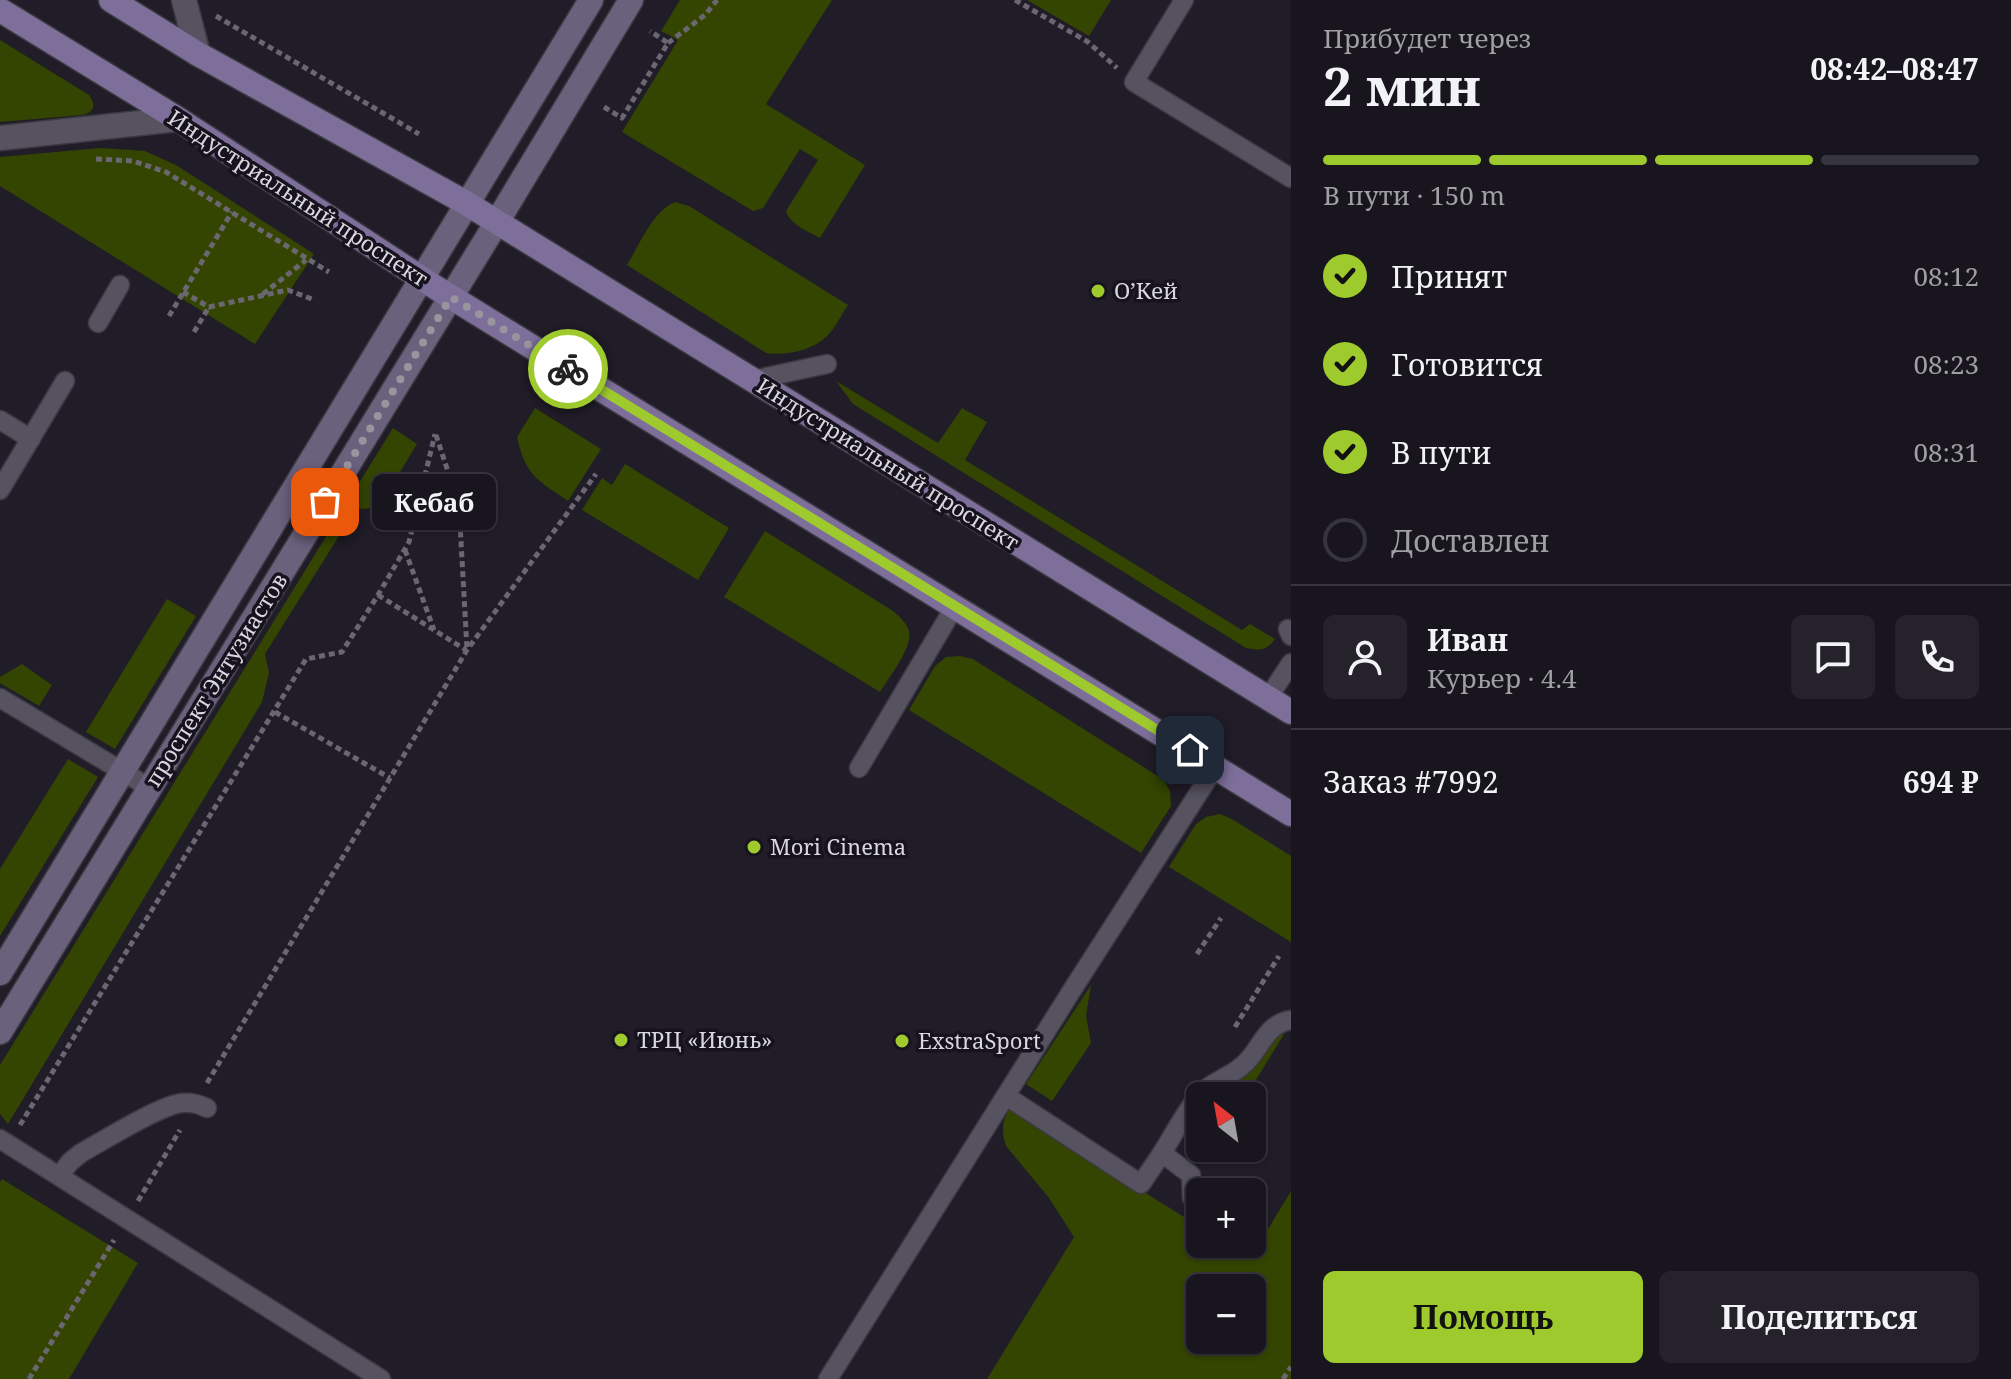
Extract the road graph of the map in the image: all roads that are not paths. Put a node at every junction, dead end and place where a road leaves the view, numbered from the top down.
1 (111, 0) edge
2 (184, 0) edge
3 (591, 0) edge
4 (631, 0) edge
5 (1184, 0) edge
6 (0, 10) edge
7 (198, 54) junction
8 (178, 119) junction
9 (0, 138) edge
10 (1291, 178) edge
11 (466, 203) junction
12 (497, 222) junction
13 (422, 278) junction
14 (120, 285) dead end
15 (451, 297) junction
16 (98, 323) dead end
17 (827, 364) dead end
18 (753, 380) junction
19 (65, 381) dead end
20 (0, 420) edge
21 (31, 439) junction
22 (0, 490) edge
23 (955, 606) junction
24 (1291, 663) edge
25 (0, 698) edge
26 (1268, 698) junction
27 (1291, 712) edge
28 (1216, 766) junction
29 (859, 768) dead end
30 (123, 772) junction
31 (150, 788) junction
32 (1291, 814) edge
33 (0, 973) edge
34 (1291, 1020) edge
35 (0, 1032) edge
36 (1006, 1096) junction
37 (201, 1106) road end
38 (0, 1139) edge
39 (1162, 1153) junction
40 (60, 1175) junction
41 (1191, 1178) edge
42 (381, 1379) edge
43 (828, 1379) edge

1 - 7 main road, Индустриальный проспект
2 - 7 street
3 - 11 street, проспект Энтузиастов
4 - 12 street, проспект Энтузиастов
5 - 10 lane
6 - 8 main road, Индустриальный проспект
7 - 11 main road, Индустриальный проспект
8 - 9 street
8 - 13 main road, Индустриальный проспект
11 - 12 main road, Индустриальный проспект
11 - 13 street, проспект Энтузиастов
12 - 15 street, проспект Энтузиастов
12 - 18 main road, Индустриальный проспект
13 - 15 main road, Индустриальный проспект
13 - 30 street, проспект Энтузиастов
14 - 16 lane
15 - 23 main road, Индустриальный проспект
15 - 31 street, проспект Энтузиастов
17 - 18 lane
18 - 26 main road, Индустриальный проспект
19 - 21 lane
20 - 21 lane
21 - 22 lane
23 - 28 main road, Индустриальный проспект
23 - 29 lane
24 - 26 lane
25 - 30 lane
26 - 27 main road, Индустриальный проспект
28 - 32 main road, Индустриальный проспект
28 - 36 lane
30 - 31 lane
30 - 33 street, проспект Энтузиастов
31 - 35 street, проспект Энтузиастов
34 - 39 lane
36 - 39 lane
36 - 43 lane
37 - 40 lane
38 - 40 lane
39 - 41 lane
40 - 42 lane

